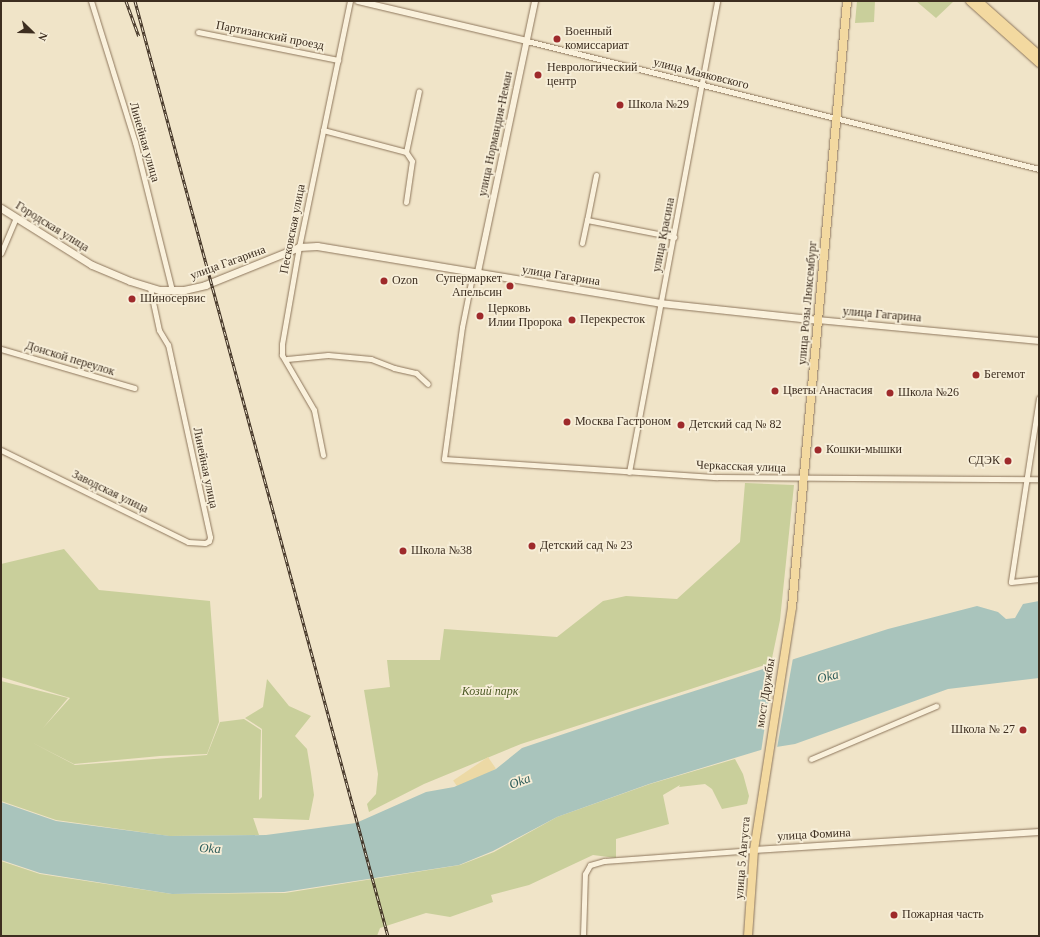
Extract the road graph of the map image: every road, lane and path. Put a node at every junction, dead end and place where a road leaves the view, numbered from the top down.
1 (91, 1) edge
2 (350, 1) edge
3 (358, 1) edge
4 (535, 1) edge
5 (717, 1) edge
6 (847, 1) edge
7 (970, 1) edge
8 (978, 1) edge
9 (198, 32) dead end
10 (527, 41) junction
11 (1039, 55) edge
12 (338, 60) junction
13 (1039, 63) edge
14 (702, 86) junction
15 (419, 91) dead end
16 (836, 119) junction
17 (324, 130) junction
18 (406, 152) junction
19 (1039, 169) edge
20 (596, 175) dead end
21 (406, 202) dead end
22 (1, 208) edge
23 (16, 217) junction
24 (587, 220) junction
25 (674, 236) junction
26 (582, 243) dead end
27 (299, 247) junction
28 (1, 253) edge
29 (92, 265) joint
30 (475, 272) junction
31 (150, 288) junction
32 (172, 290) junction
33 (660, 303) junction
34 (818, 320) junction
35 (1039, 341) edge
36 (1, 349) edge
37 (287, 359) junction
38 (428, 384) dead end
39 (134, 388) dead end
40 (1039, 398) edge
41 (1, 450) edge
42 (323, 455) dead end
43 (444, 459) joint
44 (629, 472) junction
45 (804, 478) junction
46 (1026, 479) junction
47 (1039, 479) edge
48 (210, 537) joint
49 (1039, 579) edge
50 (792, 607) joint
51 (936, 706) dead end
52 (811, 759) dead end
53 (763, 783) joint
54 (1039, 832) edge
55 (754, 850) junction
56 (583, 936) edge
57 (748, 936) edge

1 - 32 street, Линейная улица
2 - 12 street, Песковская улица
3 - 10 street, улица Маяковского
4 - 10 street, улица Нормандия-Неман
5 - 14 street, улица Красина
6 - 16 main road, улица Розы Люксембург
7 - 13 main road
8 - 11 main road
9 - 12 street, Партизанский проезд
10 - 14 street, улица Маяковского
10 - 30 street, улица Нормандия-Неман
12 - 17 street, Песковская улица
14 - 16 street, улица Маяковского
14 - 25 street, улица Красина
15 - 18 street
16 - 19 street, улица Маяковского
16 - 34 main road, улица Розы Люксембург
17 - 18 street
17 - 27 street, Песковская улица
18 - 21 street
20 - 24 street
22 - 23 main road, Городская улица
23 - 28 street
23 - 29 main road, Городская улица
24 - 25 street
24 - 26 street
25 - 33 street, улица Красина
27 - 30 main road, улица Гагарина
27 - 32 main road, улица Гагарина
27 - 37 street, Песковская улица
29 - 31 main road, улица Гагарина
30 - 33 main road, улица Гагарина
30 - 43 street, улица Нормандия-Неман
31 - 32 main road, улица Гагарина
31 - 48 street, Линейная улица
33 - 34 main road, улица Гагарина
33 - 44 street, улица Красина
34 - 35 street, улица Гагарина
34 - 45 main road, улица Розы Люксембург
36 - 39 street, Донской переулок
37 - 38 street
37 - 42 street, Песковская улица
40 - 46 street
41 - 48 street, Заводская улица
43 - 44 street, Черкасская улица
44 - 45 street, Черкасская улица
45 - 46 street, Черкасская улица
45 - 50 main road, улица Розы Люксембург
46 - 47 street, Черкасская улица
46 - 49 street
50 - 53 main road, мост Дружбы
51 - 52 street
53 - 55 main road, улица 5 Августа
54 - 55 street, улица Фомина
55 - 56 street, улица Фомина
55 - 57 main road, улица 5 Августа

